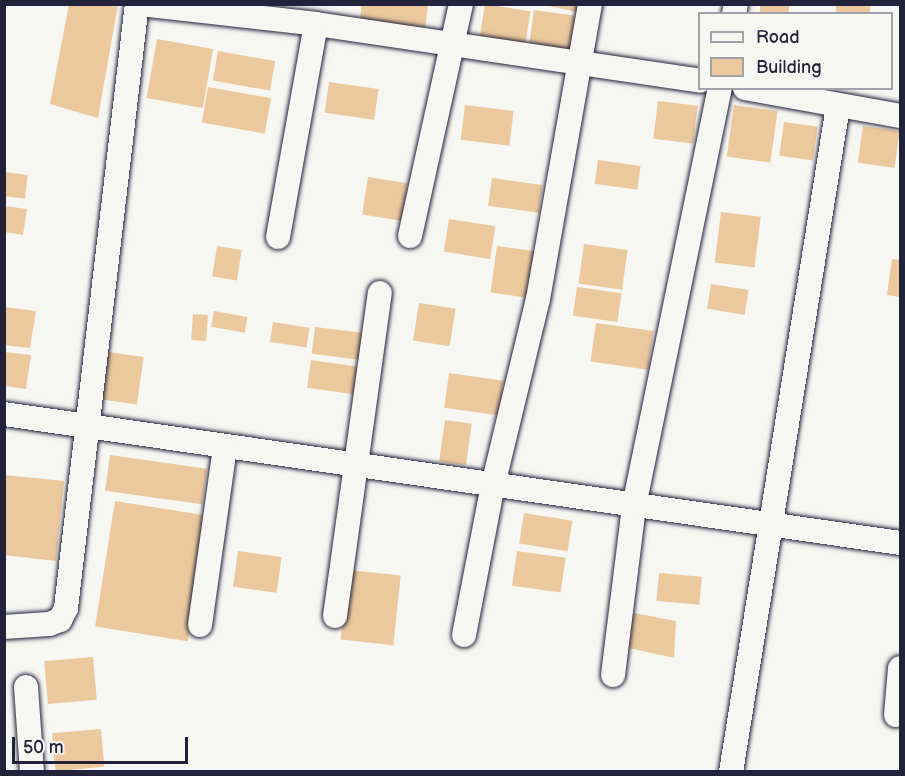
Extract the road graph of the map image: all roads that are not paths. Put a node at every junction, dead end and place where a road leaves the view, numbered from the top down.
1 (138, 4) edge
2 (461, 4) edge
3 (590, 4) edge
4 (316, 24) junction
5 (453, 44) junction
6 (578, 65) junction
7 (698, 81) edge
8 (720, 90) edge
9 (755, 90) edge
10 (838, 106) junction
11 (900, 116) edge
12 (410, 236) dead end
13 (278, 237) dead end
14 (380, 293) dead end
15 (4, 414) edge
16 (86, 428) junction
17 (225, 447) junction
18 (356, 465) junction
19 (493, 485) junction
20 (634, 506) junction
21 (771, 525) junction
22 (900, 543) edge
23 (335, 616) dead end
24 (200, 625) dead end
25 (4, 627) edge
26 (464, 635) dead end
27 (900, 668) edge
28 (613, 675) dead end
29 (26, 687) dead end
30 (896, 715) dead end
31 (32, 771) edge
32 (731, 771) edge

1 - 4 street
1 - 16 street
2 - 5 street
3 - 6 street
4 - 5 street
4 - 13 street
5 - 6 street
5 - 12 street
6 - 7 street
6 - 19 street
8 - 20 street
9 - 10 street
10 - 11 street
10 - 21 street
14 - 18 street
15 - 16 street
16 - 17 street
16 - 25 street
17 - 18 street
17 - 24 street
18 - 19 street
18 - 23 street
19 - 20 street
19 - 26 street
20 - 21 street
20 - 28 street
21 - 22 street
21 - 32 street
27 - 30 street
29 - 31 street

